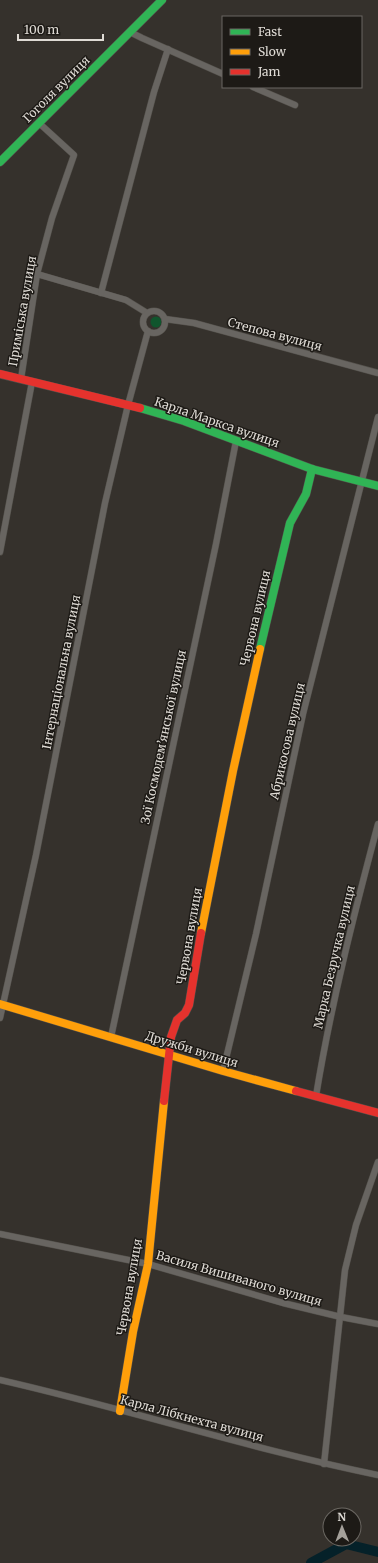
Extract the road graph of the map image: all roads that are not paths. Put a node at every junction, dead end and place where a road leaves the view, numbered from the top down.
1 (162, 0) edge
2 (130, 32) junction
3 (168, 49) junction
4 (222, 74) edge
5 (255, 88) edge
6 (295, 105) dead end
7 (39, 123) junction
8 (0, 162) edge
9 (37, 274) junction
10 (101, 292) junction
11 (147, 313) junction
12 (165, 319) junction
13 (148, 331) junction
14 (378, 373) edge
15 (0, 374) edge
16 (21, 379) junction
17 (32, 382) junction
18 (128, 405) junction
19 (378, 417) edge
20 (236, 441) junction
21 (312, 469) junction
22 (360, 483) junction
23 (378, 486) edge
24 (0, 552) edge
25 (378, 824) edge
26 (376, 841) edge
27 (1, 1004) edge
28 (0, 1018) edge
29 (111, 1038) junction
30 (168, 1055) junction
31 (223, 1071) junction
32 (316, 1096) junction
33 (378, 1113) edge
34 (378, 1162) edge
35 (0, 1234) edge
36 (148, 1264) junction
37 (341, 1317) junction
38 (378, 1324) edge
39 (0, 1380) edge
40 (120, 1411) junction
41 (324, 1464) junction
42 (378, 1475) edge

1 - 2 street, Гоголя вулиця
2 - 3 street
2 - 7 street, Гоголя вулиця
3 - 4 street
3 - 10 street
5 - 6 street
7 - 8 street, Гоголя вулиця
7 - 9 street, Приміська вулиця
9 - 10 street
9 - 16 street, Приміська вулиця
10 - 11 street
11 - 12 street
11 - 13 street
12 - 13 street
12 - 14 street, Степова вулиця
13 - 18 street, Інтернаціональна вулиця
15 - 16 street, Карла Маркса вулиця
16 - 17 street, Карла Маркса вулиця
17 - 18 street, Карла Маркса вулиця
17 - 24 street
18 - 20 street, Карла Маркса вулиця
18 - 27 street, Інтернаціональна вулиця
19 - 22 street, Абрикосова вулиця
20 - 21 street, Карла Маркса вулиця
20 - 29 street, Зої Космодем’янської вулиця
21 - 22 street, Карла Маркса вулиця
21 - 30 street, Червона вулиця
22 - 23 street, Карла Маркса вулиця
22 - 31 street, Абрикосова вулиця
25 - 26 street, Марка Безручка вулиця
26 - 32 street, Марка Безручка вулиця
27 - 28 street, Інтернаціональна вулиця
27 - 29 street, Дружби вулиця
29 - 30 street, Дружби вулиця
30 - 31 street, Дружби вулиця
30 - 36 street, Червона вулиця
31 - 32 street, Дружби вулиця
32 - 33 street, Дружби вулиця
34 - 37 street
35 - 36 street, Василя Вишиваного вулиця
36 - 37 street, Василя Вишиваного вулиця
36 - 40 street, Червона вулиця
37 - 38 street, Василя Вишиваного вулиця
37 - 41 street
39 - 40 street, Карла Лібкнехта вулиця
40 - 41 street, Карла Лібкнехта вулиця
41 - 42 street, Карла Лібкнехта вулиця

